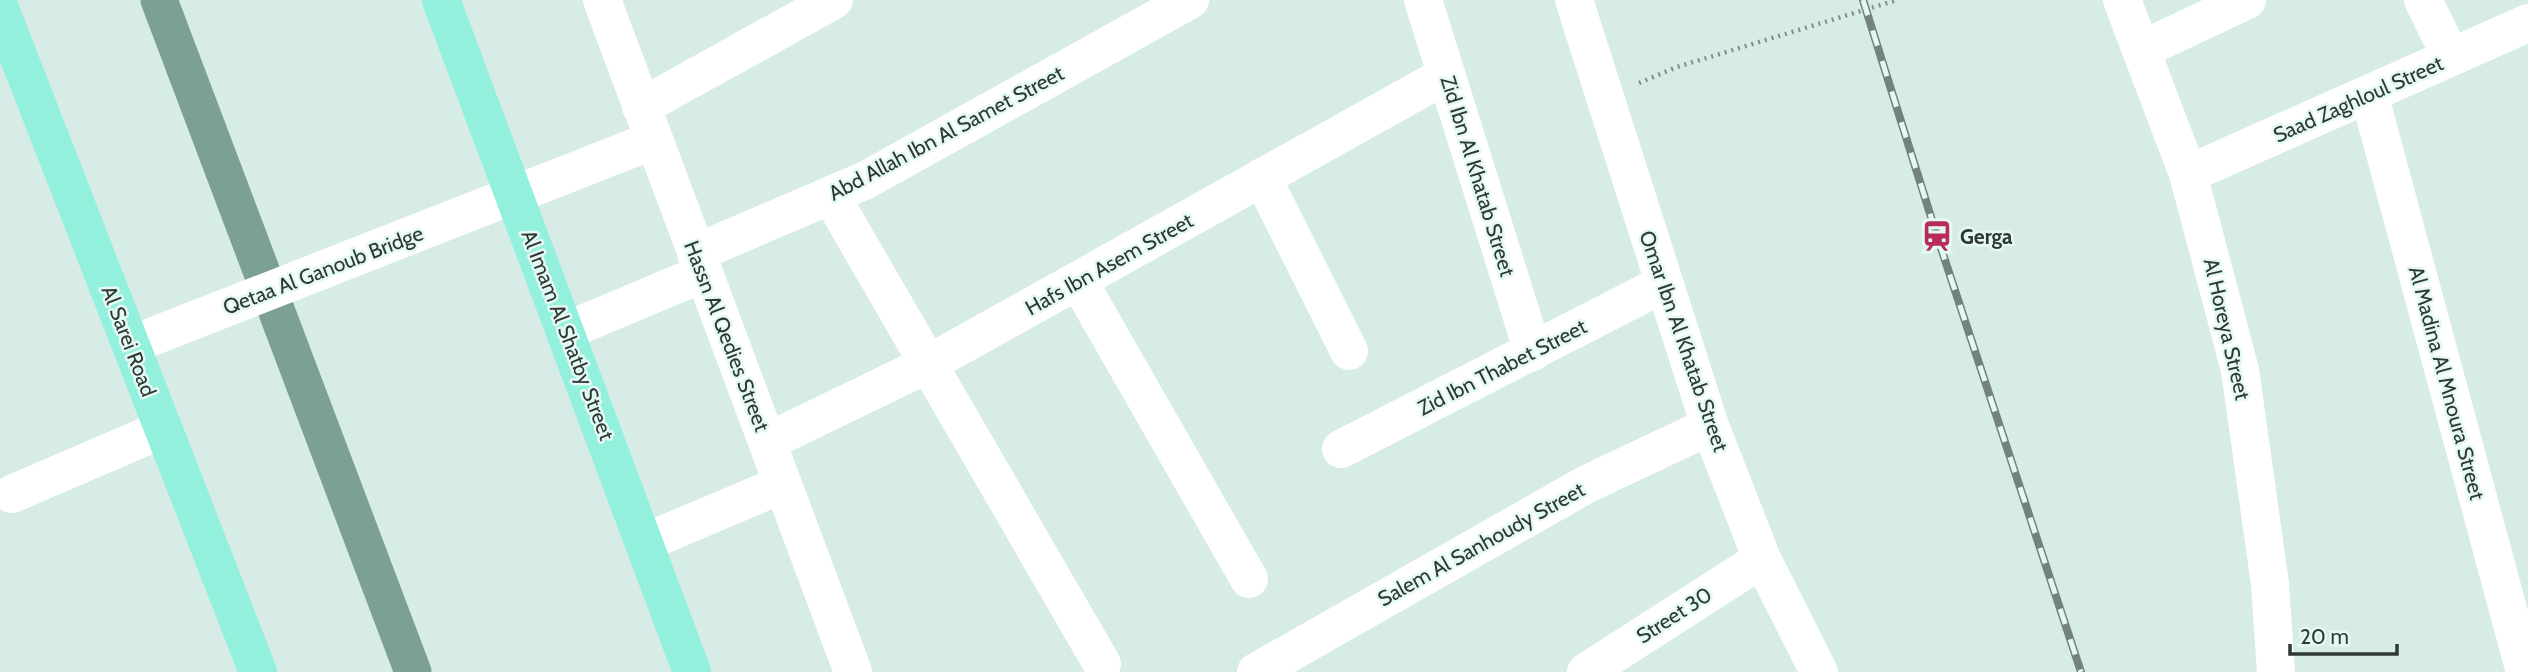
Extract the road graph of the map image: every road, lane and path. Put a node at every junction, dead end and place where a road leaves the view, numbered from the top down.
1 (441, 0) edge
2 (602, 0) edge
3 (834, 0) edge
4 (1190, 0) edge
5 (1423, 0) edge
6 (1574, 0) edge
7 (1897, 0) edge
8 (2122, 0) edge
9 (2247, 0) edge
10 (2423, 0) edge
11 (0, 9) edge
12 (2528, 23) edge
13 (2141, 50) junction
14 (2451, 57) junction
15 (1446, 75) junction
16 (1636, 84) dead end
17 (2369, 94) junction
18 (648, 124) junction
19 (2188, 174) junction
20 (1262, 177) junction
21 (516, 195) junction
22 (831, 196) junction
23 (700, 263) junction
24 (1079, 282) junction
25 (1663, 285) junction
26 (566, 331) junction
27 (131, 345) junction
28 (1349, 351) dead end
29 (1533, 352) junction
30 (928, 364) junction
31 (1710, 426) junction
32 (163, 429) junction
33 (767, 442) junction
34 (1341, 449) dead end
35 (783, 484) junction
36 (12, 494) dead end
37 (646, 542) junction
38 (1762, 559) junction
39 (1249, 579) dead end
40 (1102, 664) dead end
41 (258, 672) edge
42 (692, 672) edge
43 (853, 672) edge
44 (1256, 672) edge
45 (1586, 672) edge
46 (1819, 672) edge
47 (2276, 672) edge
48 (2525, 672) edge

1 - 21 main road, Al Imam Al Shatby Street
2 - 18 street, Hassn Al Qedies Street
3 - 18 street, Qetaa Al Ganoub Bridge
4 - 22 street, Abd Allah Ibn Al Samet Street
5 - 15 street, Zid Ibn Al Khatab Street
6 - 25 street, Omar Ibn Al Khatab Street
7 - 16 path
8 - 13 street, Al Horeya Street
9 - 13 street
10 - 14 street
11 - 27 main road, Al Sarei Road
12 - 14 street, Saad Zaghloul Street
13 - 19 street, Al Horeya Street
14 - 17 street, Saad Zaghloul Street
15 - 20 street, Hafs Ibn Asem Street
15 - 29 street, Zid Ibn Al Khatab Street
17 - 19 street, Saad Zaghloul Street
17 - 48 street, Al Madina Al Mnoura Street
18 - 21 street, Qetaa Al Ganoub Bridge
18 - 23 street, Hassn Al Qedies Street
19 - 47 street, Al Horeya Street
20 - 24 street, Hafs Ibn Asem Street
20 - 28 street
21 - 26 main road, Al Imam Al Shatby Street
21 - 27 street, Qetaa Al Ganoub Bridge
22 - 23 street, Abd Allah Ibn Al Samet Street
22 - 30 street
23 - 26 street, Abd Allah Ibn Al Samet Street
23 - 33 street, Hassn Al Qedies Street
24 - 30 street, Hafs Ibn Asem Street
24 - 39 street
25 - 29 street, Zid Ibn Thabet Street
25 - 31 street, Omar Ibn Al Khatab Street
26 - 37 main road, Al Imam Al Shatby Street
27 - 32 main road, Al Sarei Road
29 - 34 street, Zid Ibn Thabet Street
30 - 33 street, Hafs Ibn Asem Street
30 - 40 street
31 - 38 street, Omar Ibn Al Khatab Street
31 - 44 street, Salem Al Sanhoudy Street
32 - 36 street
32 - 41 main road, Al Sarei Road
33 - 35 street, Hassn Al Qedies Street
35 - 37 street
35 - 43 street, Hassn Al Qedies Street
37 - 42 main road, Al Imam Al Shatby Street
38 - 45 street, Street 30
38 - 46 street, Omar Ibn Al Khatab Street

